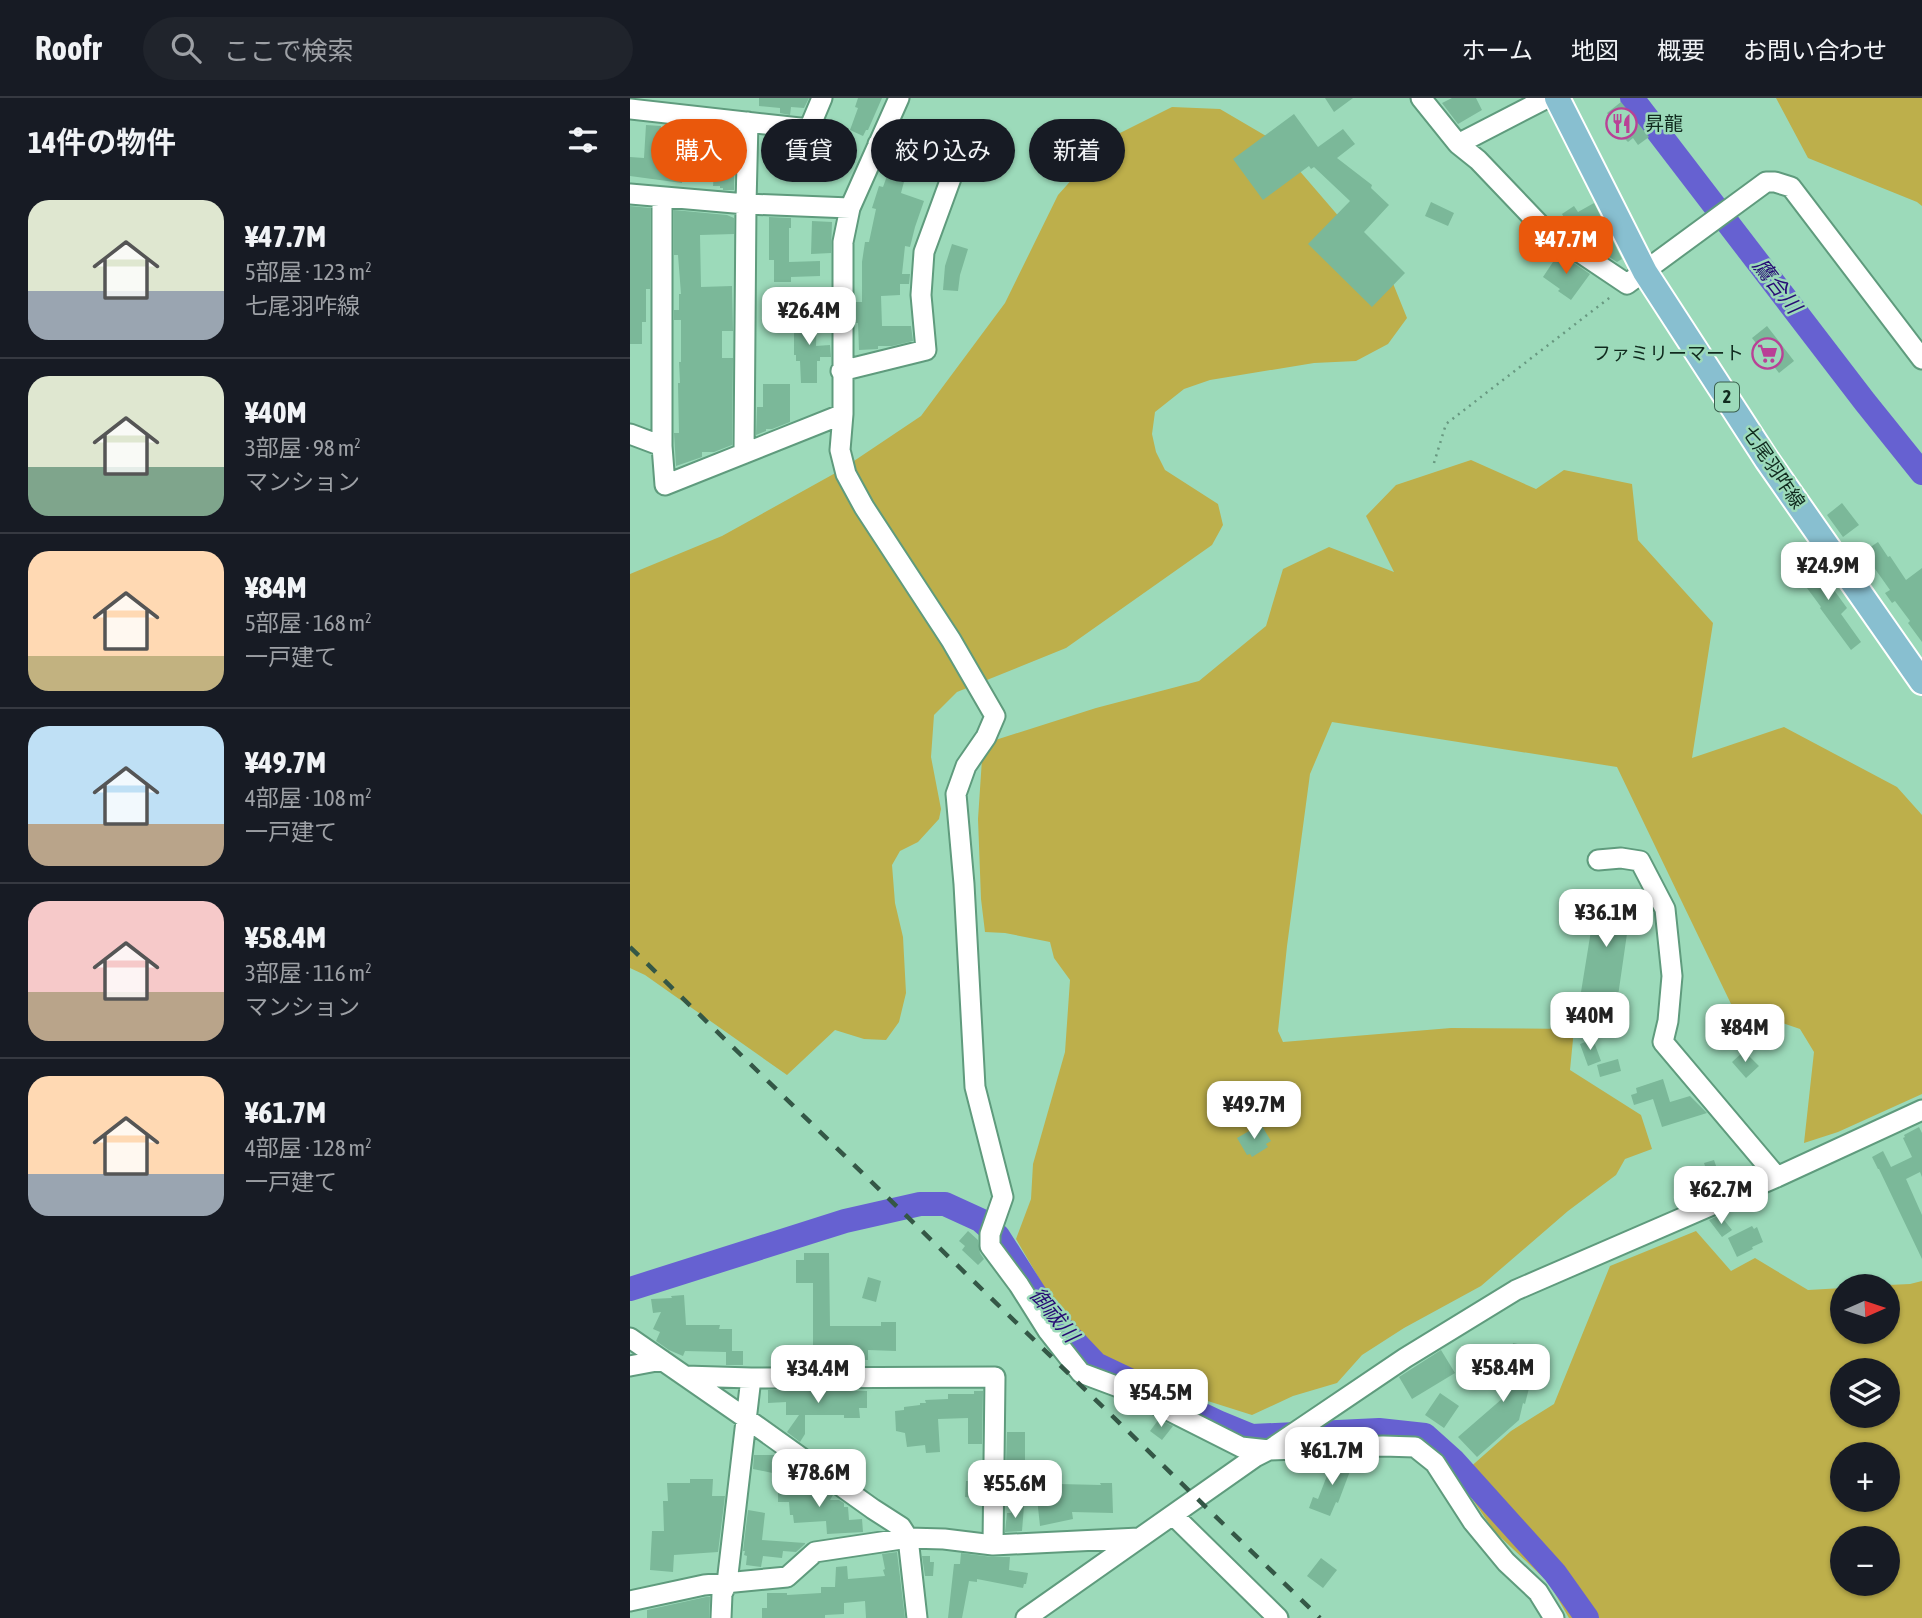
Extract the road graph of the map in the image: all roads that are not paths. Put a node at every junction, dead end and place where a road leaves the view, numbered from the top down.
1 (822, 98) edge
2 (899, 98) edge
3 (1421, 98) edge
4 (1547, 98) edge
5 (1557, 98) edge
6 (660, 106) edge
7 (630, 109) edge
8 (889, 119) edge
9 (748, 122) junction
10 (1458, 144) junction
11 (871, 160) edge
12 (950, 182) edge
13 (630, 194) edge
14 (662, 197) junction
15 (746, 204) junction
16 (850, 208) junction
17 (1636, 278) junction
18 (1922, 359) edge
19 (841, 371) junction
20 (843, 414) junction
21 (630, 433) edge
22 (662, 446) junction
23 (744, 453) junction
24 (1922, 682) edge
25 (1598, 860) dead end
26 (1922, 1110) edge
27 (1777, 1177) junction
28 (630, 1338) edge
29 (662, 1360) junction
30 (630, 1366) edge
31 (684, 1376) junction
32 (751, 1378) junction
33 (747, 1419) junction
34 (1284, 1439) junction
35 (1173, 1515) junction
36 (908, 1538) junction
37 (1139, 1538) junction
38 (993, 1545) junction
39 (727, 1583) junction
40 (630, 1601) edge
41 (721, 1618) edge
42 (917, 1618) edge
43 (1026, 1618) edge
44 (1278, 1618) edge
45 (1554, 1618) edge

1 - 9 street
2 - 8 street
3 - 10 street
4 - 10 street
5 - 17 main road, 七尾羽咋線 / 2
6 - 7 street
6 - 9 street
9 - 15 street
10 - 17 street
11 - 16 street
12 - 19 street
13 - 14 street
14 - 15 street
14 - 22 street
15 - 16 street
15 - 23 street
16 - 19 street
17 - 18 street
17 - 24 main road, 七尾羽咋線 / 2
19 - 20 street
20 - 23 street
20 - 34 street
21 - 22 street
22 - 23 street
25 - 27 street
26 - 27 street
27 - 34 street
28 - 29 street
29 - 30 street
29 - 31 street
31 - 32 street
31 - 33 street
32 - 33 street
32 - 38 street
33 - 36 street
33 - 39 street
34 - 35 street
34 - 45 street
35 - 37 street
35 - 44 street
36 - 38 street
36 - 39 street
36 - 42 street
37 - 38 street
37 - 43 street
39 - 40 street
39 - 41 street

